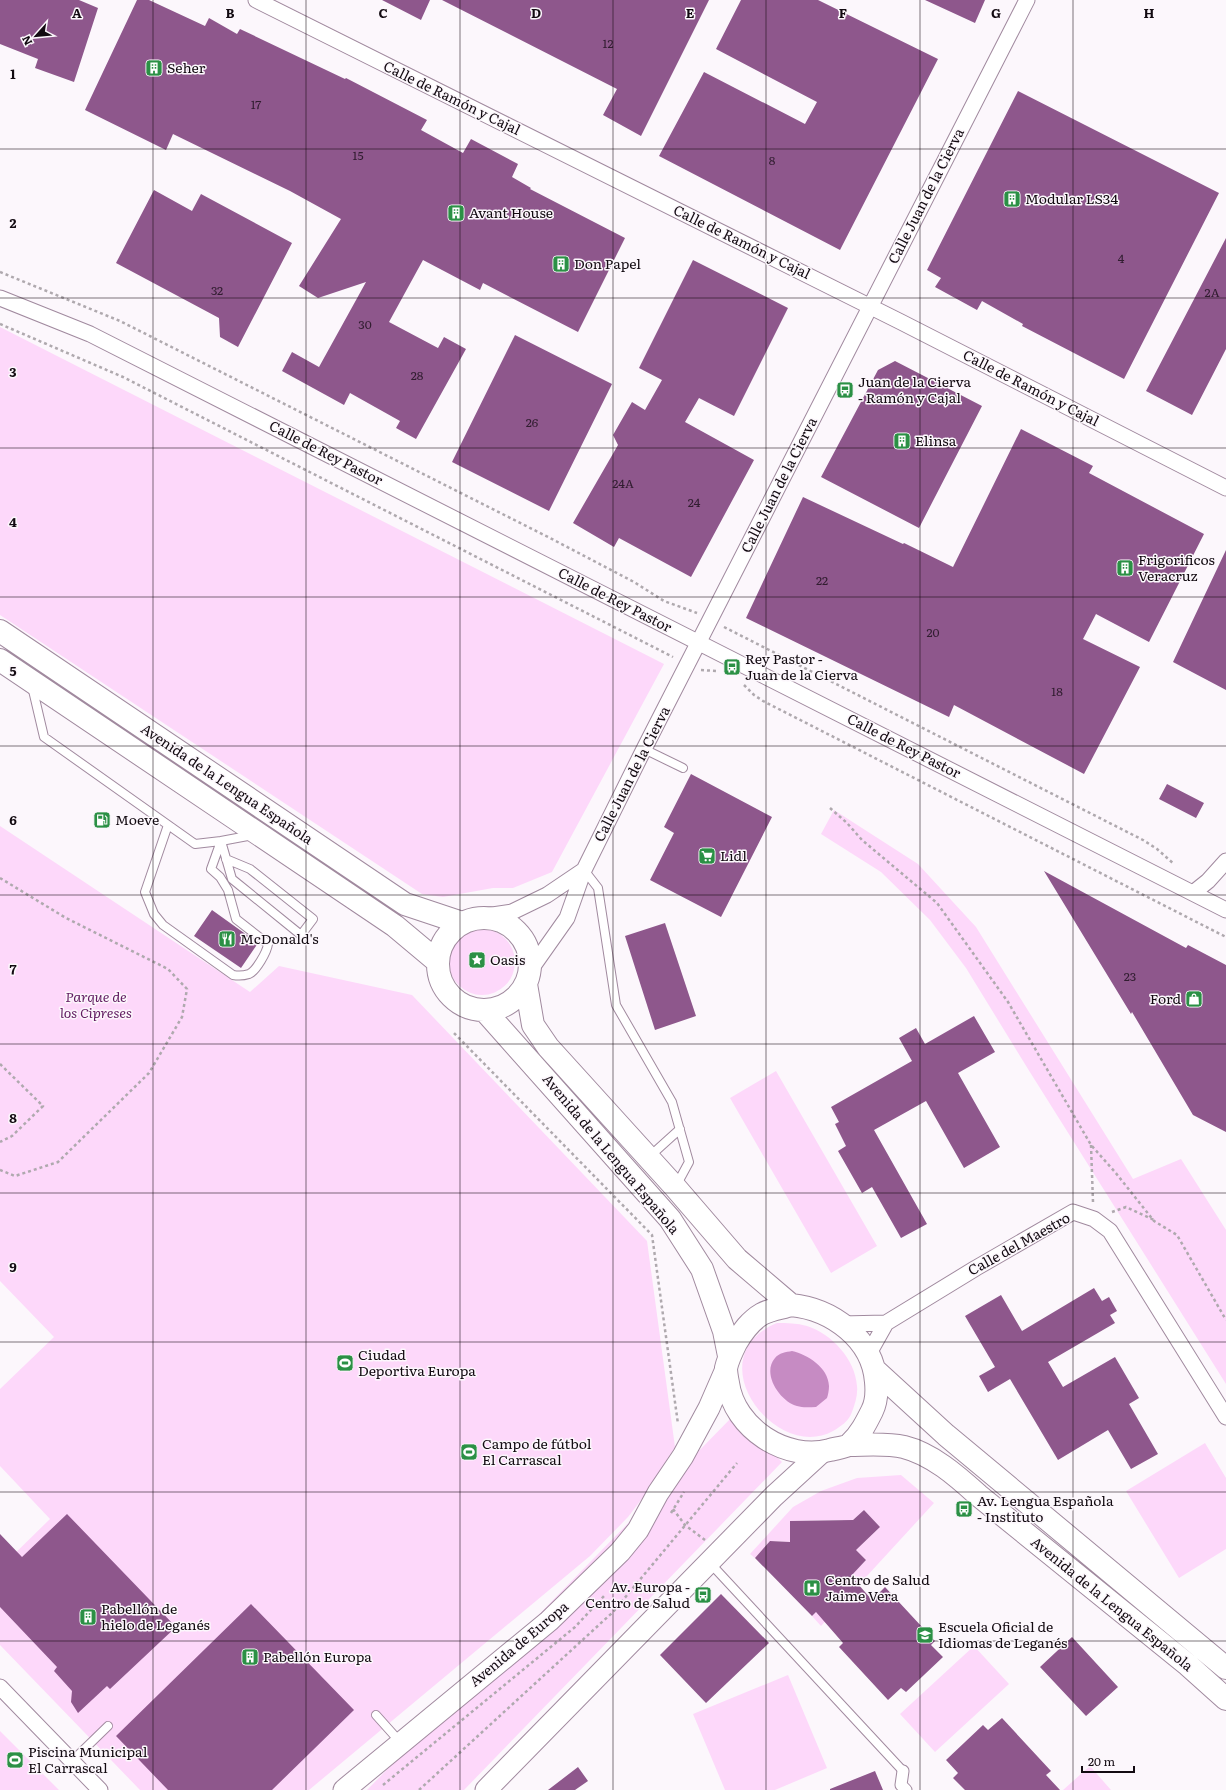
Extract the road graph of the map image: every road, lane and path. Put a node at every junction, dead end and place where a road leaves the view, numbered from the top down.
1 (256, 0) edge
2 (1027, 0) edge
3 (0, 272) edge
4 (0, 298) edge
5 (869, 306) junction
6 (0, 324) edge
7 (1226, 488) edge
8 (710, 620) junction
9 (0, 631) edge
10 (698, 642) junction
11 (0, 660) edge
12 (688, 664) junction
13 (721, 672) dead end
14 (30, 680) junction
15 (742, 683) dead end
16 (644, 749) junction
17 (683, 768) dead end
18 (830, 808) dead end
19 (168, 825) junction
20 (259, 834) junction
21 (221, 841) junction
22 (226, 859) junction
23 (1226, 861) edge
24 (1178, 866) dead end
25 (584, 870) junction
26 (0, 878) edge
27 (1193, 893) junction
28 (1226, 910) edge
29 (470, 920) junction
30 (1226, 937) edge
31 (438, 962) junction
32 (528, 977) junction
33 (485, 1011) junction
34 (454, 1032) dead end
35 (0, 1064) edge
36 (680, 1129) junction
37 (0, 1142) edge
38 (1091, 1145) junction
39 (648, 1158) junction
40 (0, 1170) edge
41 (675, 1188) junction
42 (1094, 1219) junction
43 (1154, 1221) junction
44 (791, 1305) junction
45 (1226, 1320) edge
46 (886, 1323) junction
47 (841, 1324) junction
48 (728, 1363) junction
49 (872, 1363) junction
50 (1226, 1418) edge
51 (679, 1425) dead end
52 (849, 1445) junction
53 (822, 1452) junction
54 (737, 1463) dead end
55 (658, 1493) junction
56 (685, 1525) junction
57 (714, 1557) junction
58 (1226, 1668) edge
59 (0, 1687) edge
60 (1226, 1699) edge
61 (376, 1715) dead end
62 (108, 1726) dead end
63 (401, 1744) junction
64 (72, 1761) junction
65 (903, 1771) joint
66 (100, 1790) edge
67 (344, 1790) edge
68 (419, 1790) edge
69 (486, 1790) edge
70 (906, 1790) edge

1 - 5 street, Calle de Ramón y Cajal
2 - 5 street, Calle Juan de la Cierva
3 - 8 path
4 - 10 street, Calle de Rey Pastor
5 - 7 street, Calle de Ramón y Cajal
5 - 8 street, Calle Juan de la Cierva
6 - 12 path
8 - 10 street, Calle Juan de la Cierva
8 - 24 path
9 - 29 highway, Avenida de la Lengua Española
10 - 12 street, Calle Juan de la Cierva
10 - 27 street, Calle de Rey Pastor
11 - 14 highway, Avenida de la Lengua Española
12 - 13 path
12 - 16 street, Calle Juan de la Cierva
14 - 19 lane
14 - 20 highway, Avenida de la Lengua Española
15 - 30 path
16 - 17 lane
16 - 25 street, Calle Juan de la Cierva
18 - 38 path
19 - 21 lane
19 - 21 lane
20 - 21 lane
20 - 31 highway, Avenida de la Lengua Española
21 - 22 lane
22 - 22 lane
23 - 27 street
25 - 29 street
25 - 32 street, Calle Juan de la Cierva
25 - 36 lane
26 - 40 path
27 - 28 street, Calle de Rey Pastor
29 - 31 highway
29 - 32 highway
31 - 33 highway
32 - 33 highway
32 - 39 highway, Avenida de la Lengua Española
33 - 48 highway, Avenida de la Lengua Española
34 - 51 path
35 - 37 path
36 - 39 lane
36 - 41 lane
38 - 42 path
38 - 43 path
39 - 41 highway, Avenida de la Lengua Española
41 - 44 highway, Avenida de la Lengua Española
42 - 43 path
42 - 46 street, Calle del Maestro
42 - 50 street, Calle del Maestro
43 - 45 path
44 - 47 highway
44 - 48 highway
46 - 47 street
46 - 49 street, Calle del Maestro
47 - 49 highway
48 - 53 highway, Avenida de la Lengua Española
48 - 55 main road, Avenida de Europa
49 - 52 highway
49 - 58 highway, Avenida de la Lengua Española
52 - 53 highway, Avenida de la Lengua Española
52 - 60 highway, Avenida de la Lengua Española
53 - 57 main road
54 - 56 path
55 - 56 path
55 - 63 main road, Avenida de Europa
56 - 57 path
56 - 68 path
57 - 65 lane
57 - 69 main road
59 - 64 street
61 - 63 lane
62 - 64 lane
63 - 67 main road, Avenida de Europa
64 - 66 street
65 - 70 street

